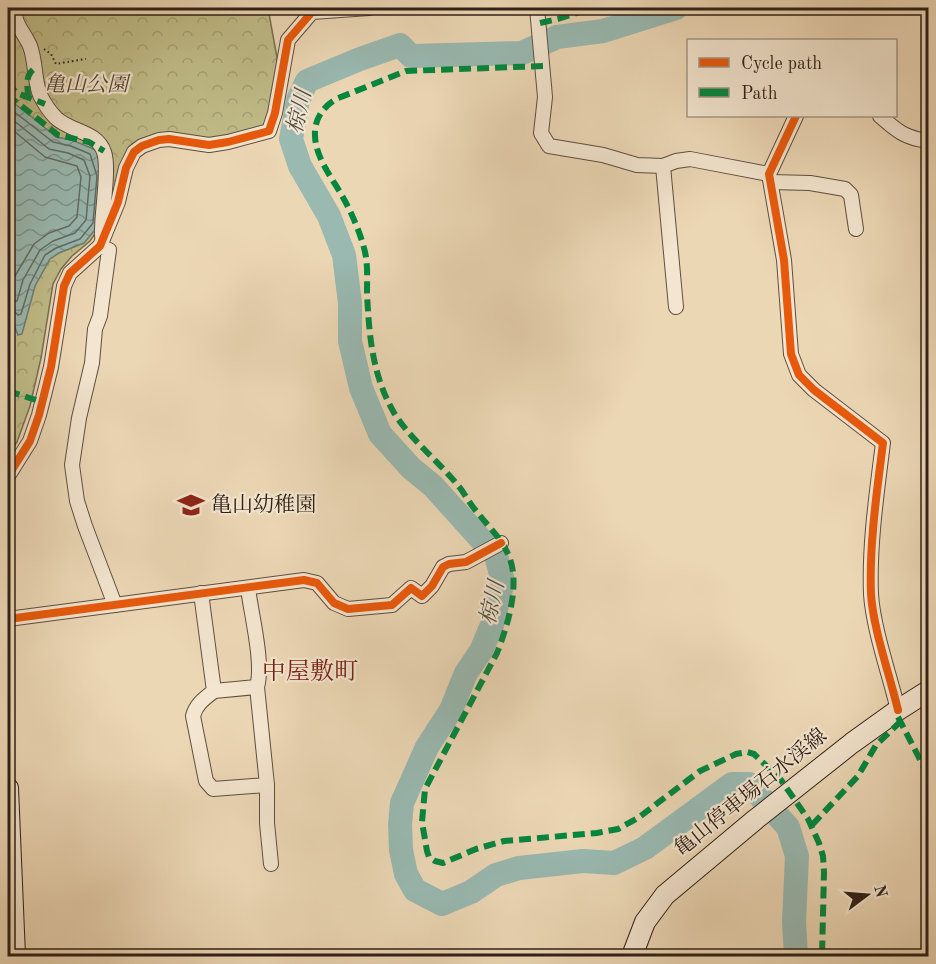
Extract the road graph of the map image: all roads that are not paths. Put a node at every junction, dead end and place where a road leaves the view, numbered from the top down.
1 (15, 8) edge
2 (369, 8) edge
3 (537, 8) edge
4 (796, 117) edge
5 (881, 117) edge
6 (928, 141) edge
7 (663, 166) junction
8 (770, 178) junction
9 (856, 229) dead end
10 (101, 242) junction
11 (676, 307) dead end
12 (8, 476) edge
13 (501, 544) dead end
14 (248, 588) junction
15 (201, 593) junction
16 (115, 605) junction
17 (8, 619) edge
18 (257, 687) junction
19 (214, 691) junction
20 (928, 691) edge
21 (898, 710) junction
22 (267, 785) junction
23 (8, 788) edge
24 (271, 864) dead end
25 (15, 957) edge
26 (632, 957) edge

1 - 10 street
2 - 10 street
3 - 7 street
4 - 8 street
5 - 6 street
7 - 8 street
7 - 11 street
8 - 9 street
8 - 21 street
10 - 12 street
10 - 16 street
13 - 14 street
14 - 15 street
14 - 18 street
15 - 16 street
15 - 19 street
16 - 17 street
18 - 19 street
18 - 22 street
19 - 22 street
20 - 21 main road, 亀山停車場石水渓線
21 - 26 main road, 亀山停車場石水渓線
22 - 24 street
23 - 25 main road

